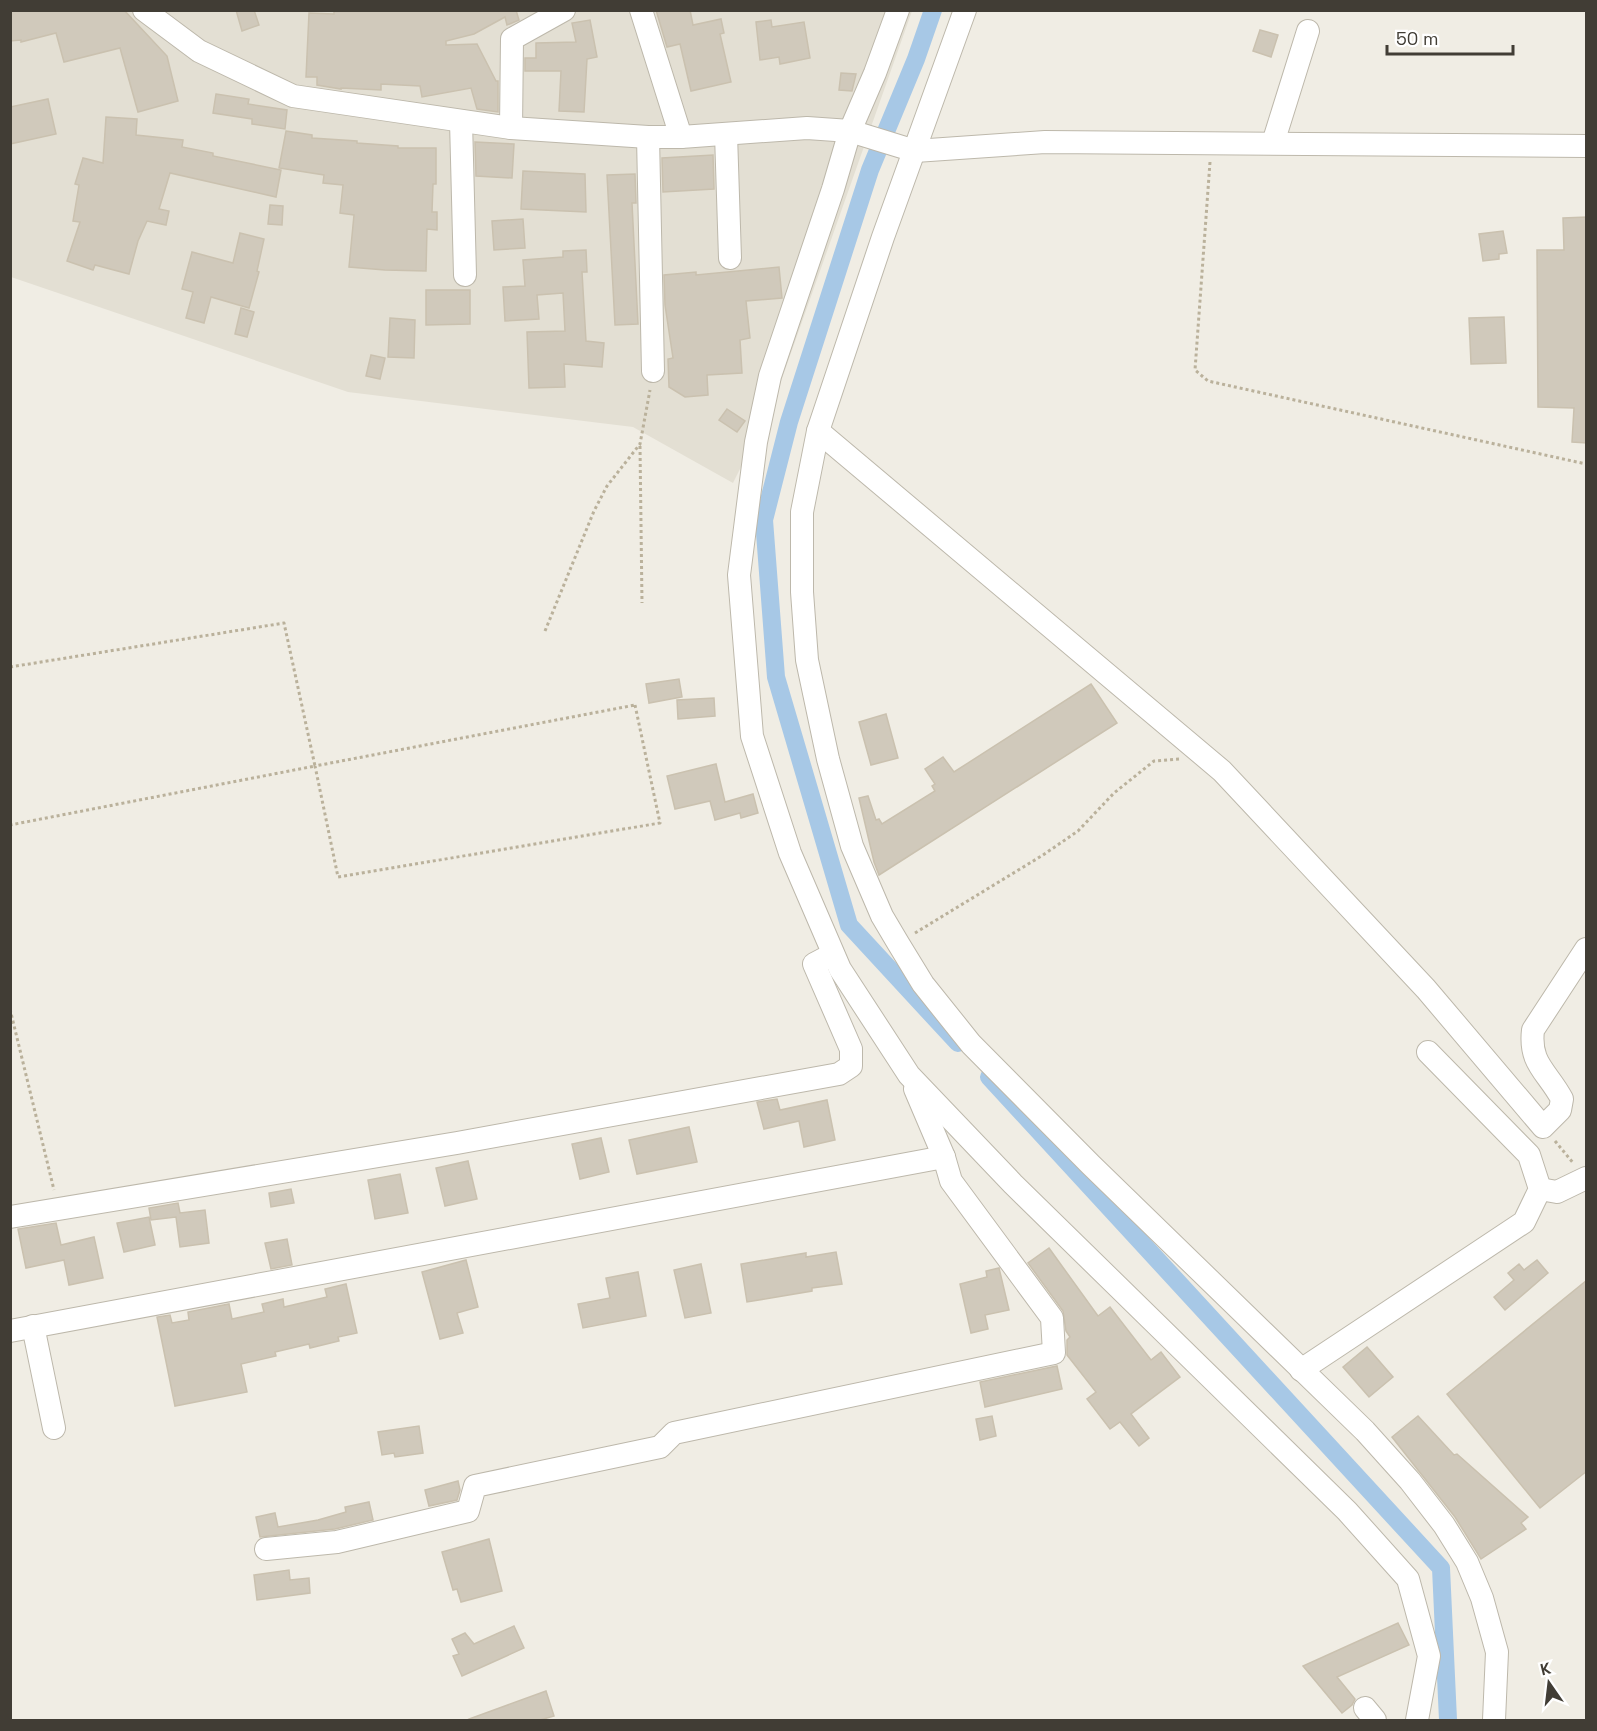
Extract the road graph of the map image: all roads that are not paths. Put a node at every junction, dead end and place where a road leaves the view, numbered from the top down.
1 (144, 10) edge
2 (564, 10) edge
3 (642, 10) edge
4 (898, 10) edge
5 (965, 10) edge
6 (1308, 31) dead end
7 (461, 121) junction
8 (511, 128) junction
9 (855, 132) junction
10 (726, 134) junction
11 (648, 137) junction
12 (681, 137) junction
13 (1273, 142) junction
14 (1587, 146) edge
15 (915, 151) junction
16 (730, 258) dead end
17 (465, 275) dead end
18 (653, 371) road end
19 (818, 431) junction
20 (1587, 948) edge
21 (833, 954) junction
22 (1428, 1052) dead end
23 (909, 1075) junction
24 (944, 1156) junction
25 (1586, 1178) edge
26 (1540, 1189) junction
27 (10, 1217) edge
28 (33, 1326) junction
29 (10, 1331) edge
30 (1301, 1370) junction
31 (54, 1428) dead end
32 (266, 1549) dead end
33 (1417, 1720) edge
34 (1494, 1720) edge

1 - 7 street
2 - 8 street
3 - 12 street
4 - 9 street
5 - 15 street
6 - 13 street
7 - 8 street
7 - 17 street
8 - 11 street
9 - 10 street
9 - 15 street
9 - 21 street
10 - 12 street
10 - 16 street
11 - 12 street
11 - 18 street
13 - 14 street
13 - 15 street
15 - 19 street
19 - 20 street
19 - 30 street
21 - 23 street
21 - 27 street
22 - 26 street
23 - 24 street
23 - 33 street
24 - 28 street
24 - 32 street
25 - 26 street
26 - 30 street
28 - 29 street
28 - 31 street
30 - 34 street

